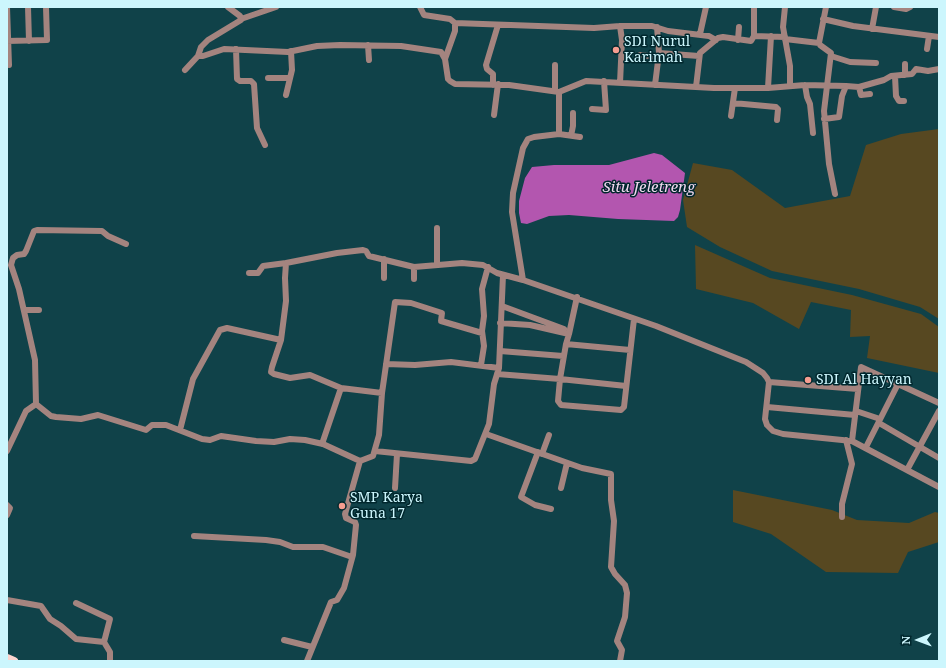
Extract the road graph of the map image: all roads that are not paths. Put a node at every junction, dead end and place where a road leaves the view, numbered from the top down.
1 (7, 7) edge
2 (28, 7) edge
3 (46, 7) edge
4 (228, 7) edge
5 (276, 7) edge
6 (420, 7) edge
7 (706, 7) edge
8 (754, 7) edge
9 (785, 7) edge
10 (826, 7) edge
11 (876, 7) edge
12 (894, 7) edge
13 (910, 7) edge
14 (241, 19) junction
15 (823, 19) junction
16 (455, 23) junction
17 (498, 25) junction
18 (620, 26) junction
19 (657, 27) junction
20 (739, 27) dead end
21 (872, 29) junction
22 (700, 34) junction
23 (754, 36) junction
24 (770, 36) junction
25 (929, 36) junction
26 (939, 37) edge
27 (785, 38) junction
28 (29, 40) junction
29 (716, 40) junction
30 (738, 40) junction
31 (8, 41) edge
32 (819, 43) junction
33 (368, 45) junction
34 (236, 49) junction
35 (927, 49) dead end
36 (291, 51) junction
37 (640, 55) dead end
38 (658, 55) junction
39 (198, 56) junction
40 (699, 56) junction
41 (831, 56) junction
42 (445, 59) junction
43 (369, 60) dead end
44 (876, 63) dead end
45 (905, 64) dead end
46 (9, 65) dead end
47 (556, 65) dead end
48 (939, 69) edge
49 (185, 70) dead end
50 (905, 75) junction
51 (895, 76) junction
52 (268, 78) dead end
53 (290, 78) junction
54 (604, 81) junction
55 (620, 83) junction
56 (496, 84) junction
57 (656, 84) junction
58 (790, 86) junction
59 (805, 86) junction
60 (828, 86) junction
61 (846, 86) junction
62 (696, 87) junction
63 (859, 87) junction
64 (735, 88) junction
65 (768, 88) junction
66 (557, 92) junction
67 (870, 94) dead end
68 (286, 95) dead end
69 (904, 101) dead end
70 (733, 103) junction
71 (592, 109) dead end
72 (573, 112) dead end
73 (494, 115) dead end
74 (731, 116) dead end
75 (824, 119) junction
76 (777, 120) dead end
77 (813, 132) dead end
78 (559, 134) junction
79 (571, 136) junction
80 (580, 136) dead end
81 (265, 145) dead end
82 (835, 194) dead end
83 (437, 228) dead end
84 (126, 244) dead end
85 (384, 259) junction
86 (286, 263) junction
87 (436, 265) junction
88 (414, 267) junction
89 (488, 268) junction
90 (249, 272) dead end
91 (503, 275) junction
92 (384, 278) dead end
93 (414, 279) dead end
94 (523, 280) junction
95 (577, 297) junction
96 (502, 306) junction
97 (24, 310) junction
98 (39, 310) dead end
99 (634, 318) junction
100 (500, 323) junction
101 (569, 333) junction
102 (482, 334) junction
103 (282, 340) junction
104 (566, 344) junction
105 (500, 350) junction
106 (630, 350) junction
107 (563, 356) junction
108 (386, 364) junction
109 (481, 365) junction
110 (498, 371) junction
111 (560, 379) junction
112 (769, 382) junction
113 (898, 384) junction
114 (626, 386) junction
115 (341, 388) junction
116 (858, 389) junction
117 (382, 393) junction
118 (939, 403) edge
119 (36, 404) junction
120 (767, 407) junction
121 (939, 411) edge
122 (855, 413) junction
123 (879, 421) junction
124 (180, 430) junction
125 (486, 434) junction
126 (549, 435) dead end
127 (849, 441) junction
128 (322, 444) junction
129 (8, 447) edge
130 (866, 447) junction
131 (920, 447) junction
132 (375, 451) junction
133 (540, 453) junction
134 (397, 454) junction
135 (939, 458) edge
136 (360, 461) junction
137 (567, 463) junction
138 (907, 470) junction
139 (939, 487) edge
140 (395, 488) dead end
141 (561, 488) dead end
142 (7, 505) edge
143 (551, 510) dead end
144 (7, 514) edge
145 (842, 517) dead end
146 (194, 536) dead end
147 (352, 557) junction
148 (7, 600) edge
149 (76, 603) dead end
150 (284, 640) dead end
151 (104, 642) junction
152 (312, 647) junction
153 (110, 661) edge
154 (307, 661) edge
155 (620, 661) edge

1 - 31 street
2 - 28 street
3 - 28 street
4 - 14 street
5 - 14 street
6 - 16 street
7 - 22 street
8 - 23 street
9 - 27 street
10 - 15 street
11 - 21 street
12 - 13 street
14 - 39 street
15 - 21 street
15 - 32 street
16 - 17 street
16 - 42 street
17 - 18 street
17 - 56 street
18 - 19 street
18 - 55 street
19 - 22 street
19 - 38 street
20 - 30 street
21 - 25 street
22 - 29 street
23 - 24 street
23 - 30 street
24 - 27 street
24 - 65 street
25 - 26 street
25 - 35 street
27 - 32 street
27 - 58 street
28 - 31 street
29 - 30 street
29 - 40 street
31 - 46 street
32 - 41 street
33 - 36 street
33 - 42 street
33 - 43 street
34 - 36 street
34 - 39 street
34 - 81 street
36 - 53 street
37 - 38 street
38 - 40 street
38 - 57 street
39 - 49 street
40 - 62 street
41 - 44 street
41 - 60 street
42 - 56 street
45 - 50 street
47 - 66 street
48 - 50 street
50 - 51 street
51 - 63 street
51 - 69 street
52 - 53 street
53 - 68 street
54 - 55 street
54 - 66 street
54 - 71 street
55 - 57 street
56 - 66 street
56 - 73 street
57 - 62 street
58 - 59 street
58 - 65 street
59 - 60 street
59 - 77 street
60 - 61 street
60 - 75 street
61 - 63 street
61 - 75 street
62 - 64 street
63 - 67 street
64 - 65 street
64 - 70 street
66 - 78 street
70 - 74 street
70 - 76 street
72 - 79 street
75 - 82 street
78 - 79 street
78 - 94 street
79 - 80 street
83 - 87 street
84 - 97 street
85 - 86 street
85 - 88 street
85 - 92 street
86 - 90 street
86 - 103 street
87 - 88 street
87 - 89 street
88 - 93 street
89 - 91 street
89 - 102 street
91 - 94 street
91 - 96 street
94 - 95 street
95 - 99 street
95 - 101 street
96 - 100 street
96 - 101 street
97 - 98 street
97 - 119 street
99 - 106 street
99 - 112 street
100 - 101 street
100 - 105 street
101 - 104 street
102 - 108 street
102 - 109 street
103 - 115 street
103 - 124 street
104 - 106 street
104 - 107 street
105 - 107 street
105 - 110 street
106 - 114 street
107 - 111 street
108 - 109 street
108 - 117 street
109 - 110 street
110 - 111 street
110 - 125 street
111 - 114 street
111 - 114 street
112 - 116 street
112 - 120 street
113 - 116 street
113 - 118 street
113 - 123 street
115 - 117 street
115 - 128 street
116 - 122 street
117 - 132 street
119 - 124 street
119 - 129 street
120 - 122 street
120 - 127 street
121 - 131 street
122 - 123 street
122 - 127 street
123 - 130 street
123 - 131 street
124 - 128 street
125 - 133 street
125 - 134 street
126 - 133 street
127 - 130 street
127 - 145 street
128 - 136 street
130 - 138 street
131 - 135 street
131 - 138 street
132 - 134 street
132 - 136 street
133 - 137 street
133 - 143 street
134 - 140 street
136 - 147 street
137 - 141 street
137 - 155 street
138 - 139 street
142 - 144 street
146 - 147 street
147 - 152 street
148 - 151 street
149 - 151 street
150 - 152 street
151 - 153 street
152 - 154 street

